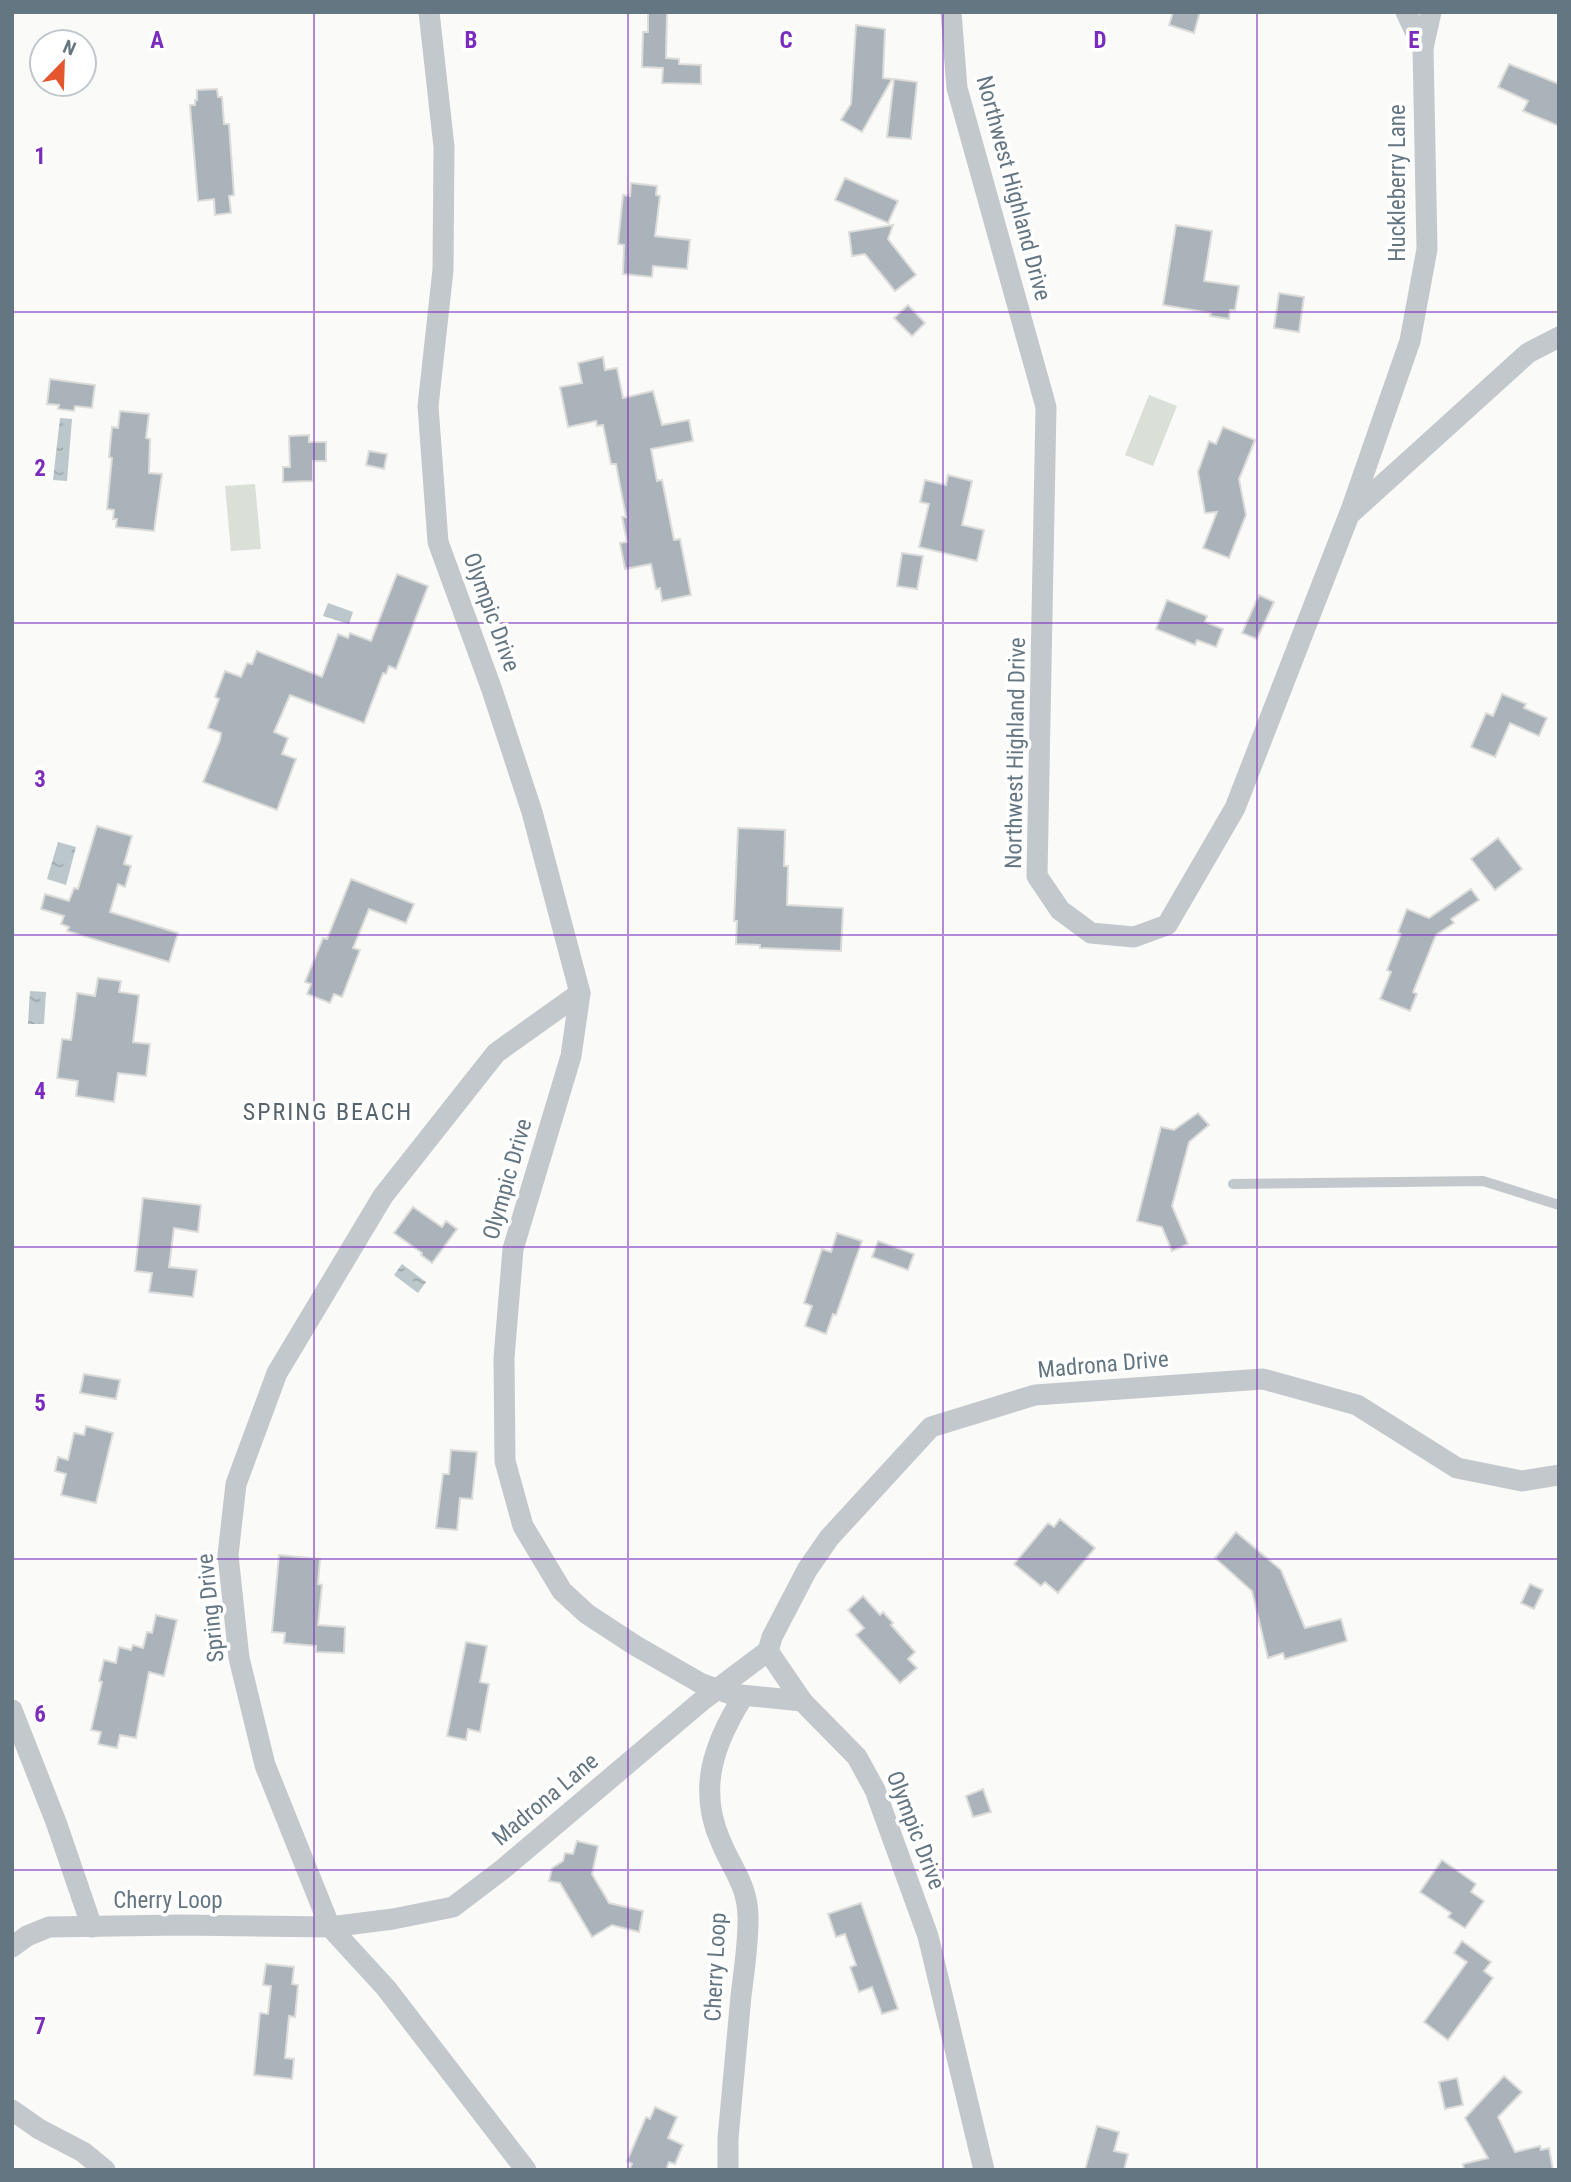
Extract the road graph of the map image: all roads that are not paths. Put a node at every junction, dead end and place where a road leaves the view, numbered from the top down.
1 (429, 12) edge
2 (951, 12) edge
3 (1406, 12) edge
4 (1430, 12) edge
5 (1423, 48) junction
6 (1559, 337) edge
7 (1349, 515) junction
8 (580, 993) junction
9 (1233, 1184) dead end
10 (1559, 1205) edge
11 (1559, 1475) edge
12 (768, 1651) junction
13 (737, 1696) junction
14 (802, 1701) junction
15 (12, 1710) edge
16 (92, 1927) junction
17 (330, 1927) junction
18 (17, 1937) edge
19 (12, 2110) edge
20 (105, 2170) edge
21 (526, 2170) edge
22 (728, 2170) edge
23 (984, 2170) edge

1 - 8 street, Olympic Drive
2 - 7 street, Northwest Highland Drive
3 - 5 street, Huckleberry Lane
4 - 5 street
5 - 7 street, Huckleberry Lane
6 - 7 street, Northwest Highland Drive
8 - 13 street, Olympic Drive, bridge
8 - 17 street, Spring Drive
9 - 10 lane
11 - 12 street, Madrona Drive
12 - 14 street
12 - 17 street, Madrona Lane
13 - 14 street, Olympic Drive
13 - 22 street, Cherry Loop
14 - 23 street, Olympic Drive
15 - 16 street
16 - 17 street, Cherry Loop
16 - 18 street, Cherry Loop
17 - 21 street, Spring Drive
19 - 20 street

